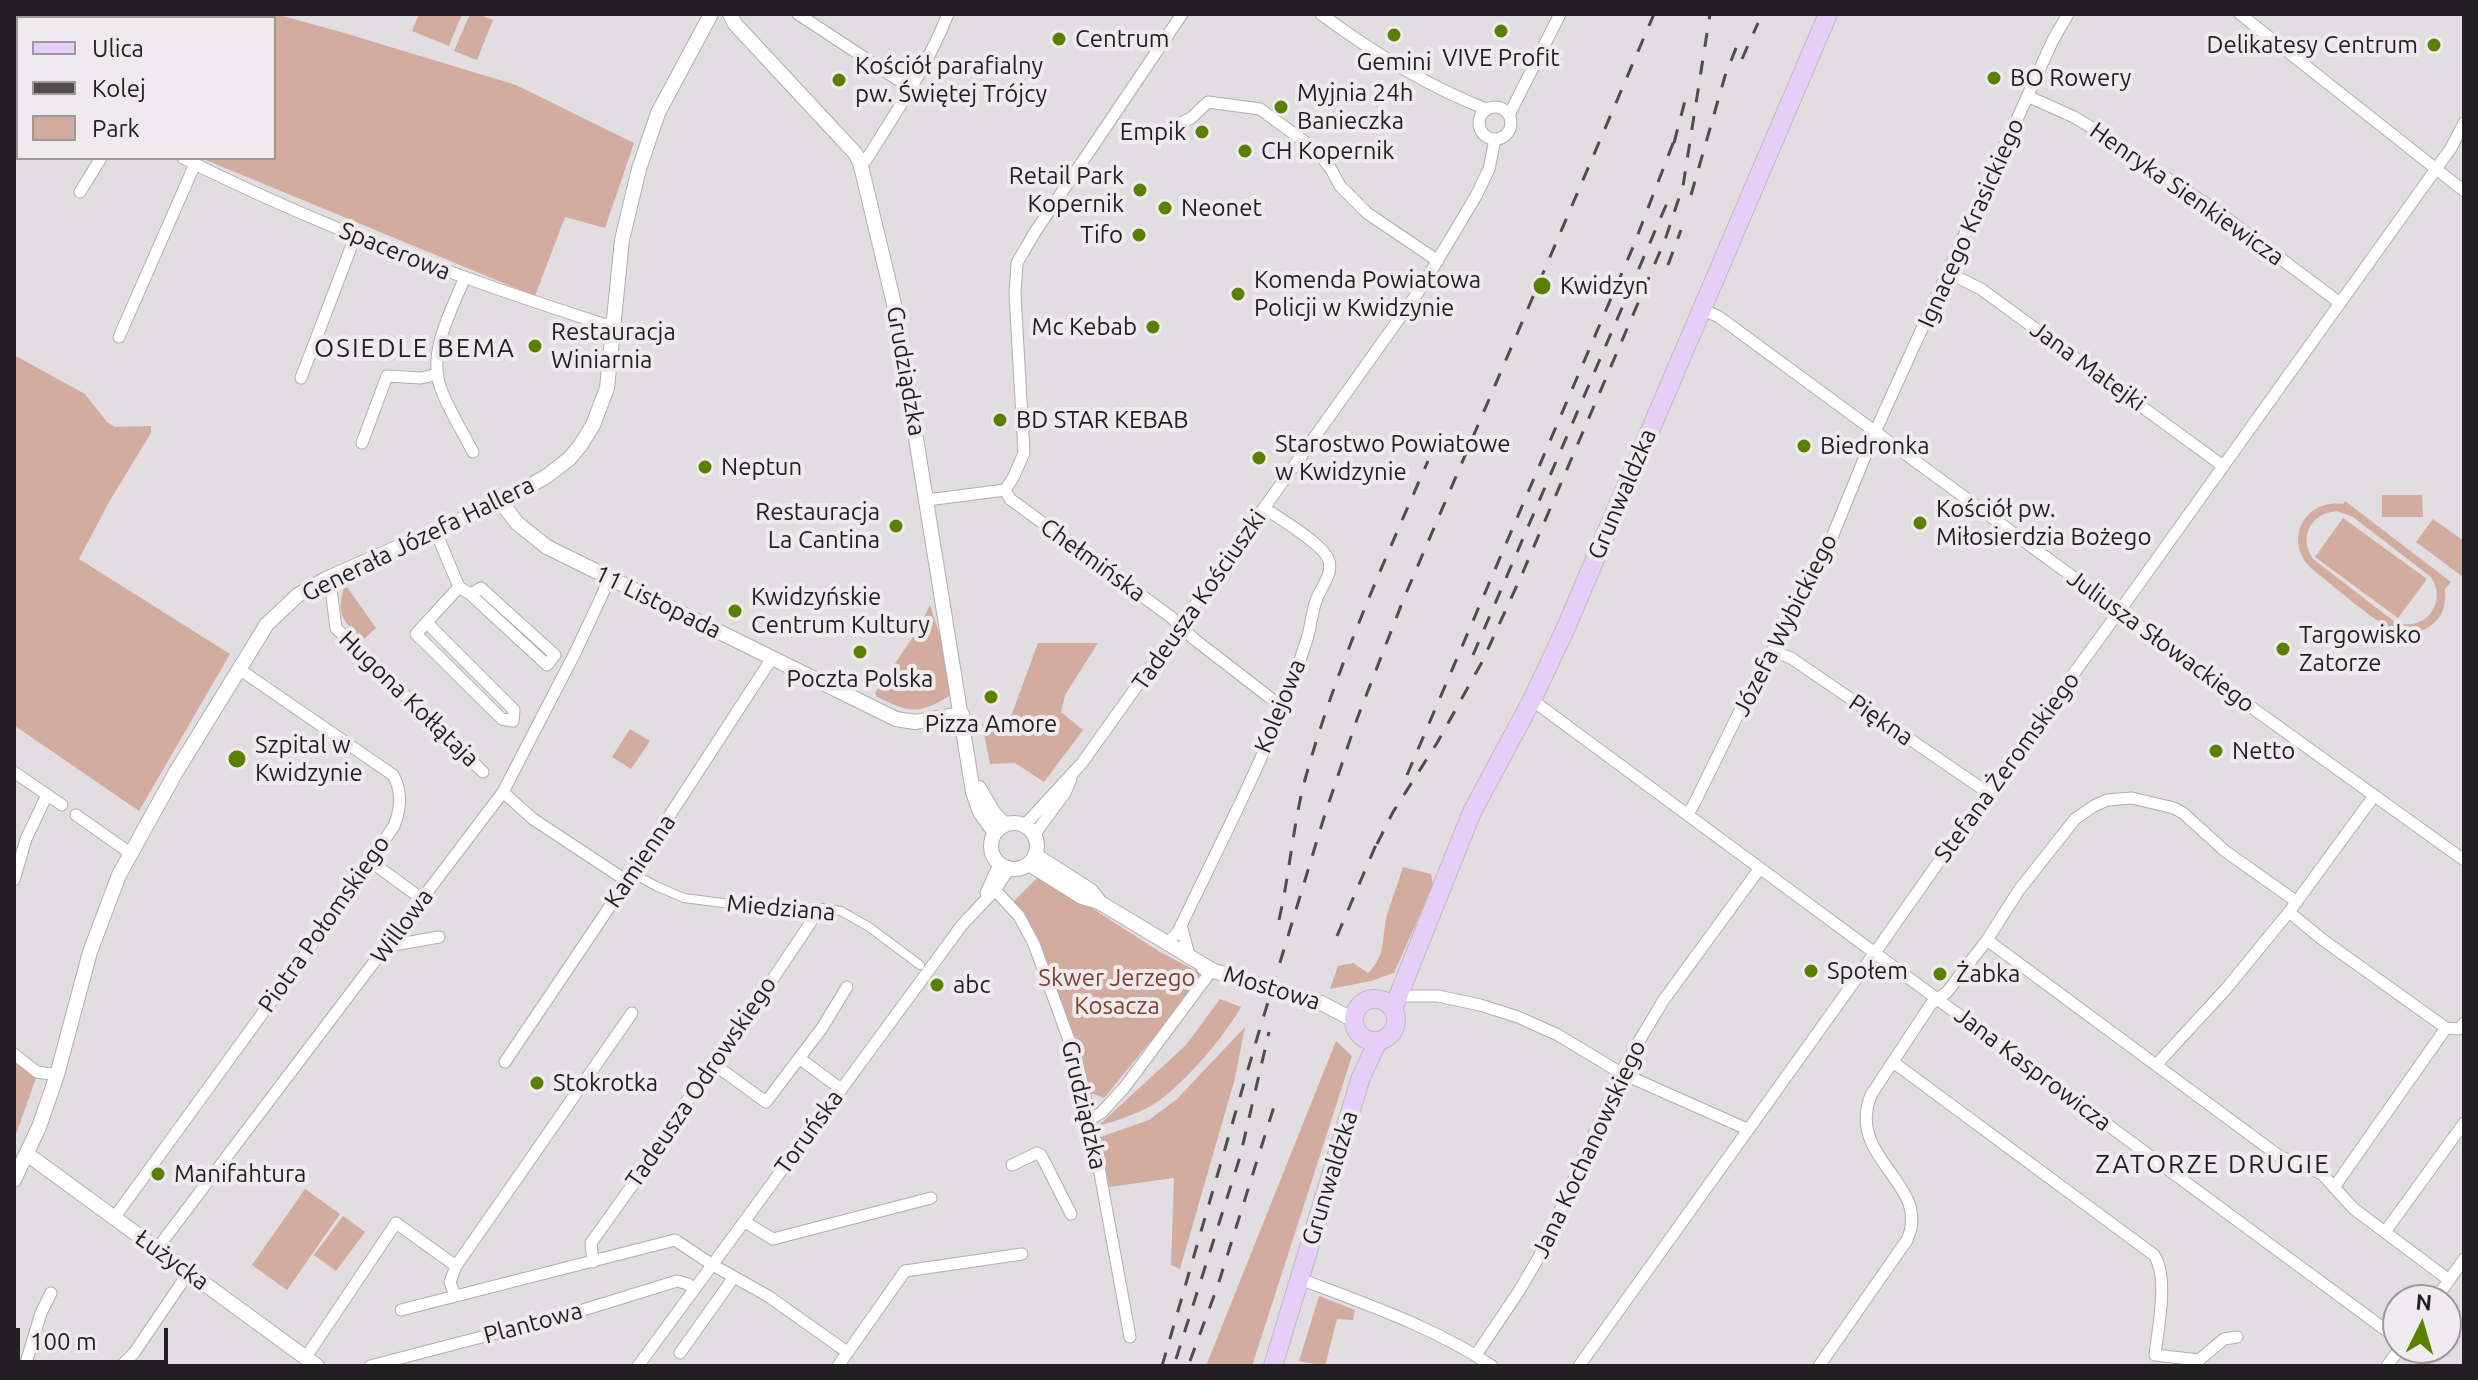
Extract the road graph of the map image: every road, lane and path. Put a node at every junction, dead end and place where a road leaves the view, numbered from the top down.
1 (711, 14) edge
2 (730, 14) edge
3 (798, 14) edge
4 (948, 14) edge
5 (1182, 14) edge
6 (1321, 14) edge
7 (1560, 14) edge
8 (1828, 14) edge
9 (2068, 14) edge
10 (2240, 14) edge
11 (912, 89) junction
12 (1450, 95) junction
13 (2027, 96) junction
14 (1498, 111) junction
15 (1479, 120) junction
16 (2464, 123) edge
17 (1175, 126) dead end
18 (1495, 139) junction
19 (100, 160) edge
20 (187, 160) edge
21 (860, 162) junction
22 (195, 164) junction
23 (2435, 169) junction
24 (2464, 191) edge
25 (80, 192) dead end
26 (355, 237) junction
27 (1438, 261) junction
28 (1949, 273) junction
29 (464, 279) junction
30 (2340, 303) junction
31 (1702, 309) junction
32 (613, 325) junction
33 (119, 337) dead end
34 (438, 374) junction
35 (301, 378) dead end
36 (1875, 432) junction
37 (362, 443) dead end
38 (473, 452) dead end
39 (2223, 466) junction
40 (1005, 490) junction
41 (927, 500) junction
42 (501, 502) junction
43 (1264, 508) junction
44 (435, 530) junction
45 (610, 578) junction
46 (326, 579) junction
47 (459, 587) junction
48 (470, 594) junction
49 (2120, 611) junction
50 (427, 623) junction
51 (1180, 626) junction
52 (1773, 651) junction
53 (772, 658) junction
54 (239, 669) junction
55 (1532, 700) junction
56 (1282, 707) junction
57 (962, 714) junction
58 (14, 772) edge
59 (483, 772) dead end
60 (503, 792) junction
61 (1987, 792) junction
62 (47, 795) junction
63 (2374, 796) junction
64 (62, 805) dead end
65 (1687, 814) junction
66 (76, 815) dead end
67 (1000, 829) junction
68 (1029, 830) junction
69 (130, 853) junction
70 (1032, 859) junction
71 (2464, 860) edge
72 (370, 861) junction
73 (1004, 867) junction
74 (1760, 868) junction
75 (630, 877) junction
76 (14, 880) edge
77 (995, 890) junction
78 (422, 899) junction
79 (983, 900) junction
80 (2297, 902) junction
81 (2289, 912) junction
82 (811, 922) dead end
83 (1181, 925) junction
84 (439, 937) dead end
85 (1987, 940) junction
86 (1166, 944) junction
87 (388, 946) junction
88 (1874, 954) junction
89 (1189, 955) junction
90 (920, 965) dead end
91 (1212, 970) junction
92 (847, 987) dead end
93 (1939, 998) junction
94 (1391, 1002) junction
95 (632, 1013) dead end
96 (1355, 1014) junction
97 (2464, 1023) edge
98 (2446, 1028) junction
99 (1371, 1040) junction
100 (14, 1054) edge
101 (799, 1058) junction
102 (505, 1062) dead end
103 (1893, 1062) junction
104 (715, 1065) junction
105 (2156, 1065) junction
106 (1621, 1073) junction
107 (57, 1075) junction
108 (841, 1089) junction
109 (1090, 1119) junction
110 (2464, 1123) edge
111 (1747, 1129) junction
112 (27, 1154) junction
113 (1012, 1165) dead end
114 (14, 1180) edge
115 (2335, 1186) junction
116 (931, 1198) dead end
117 (1071, 1214) dead end
118 (114, 1218) junction
119 (745, 1222) junction
120 (2385, 1232) junction
121 (156, 1250) junction
122 (1022, 1254) dead end
123 (2464, 1259) edge
124 (593, 1262) junction
125 (711, 1264) junction
126 (456, 1266) junction
127 (189, 1272) junction
128 (734, 1277) junction
129 (1300, 1279) junction
130 (2449, 1280) junction
131 (2446, 1284) edge
132 (693, 1289) junction
133 (51, 1293) dead end
134 (455, 1296) junction
135 (401, 1310) dead end
136 (2382, 1327) edge
137 (1130, 1337) dead end
138 (2237, 1337) dead end
139 (847, 1352) junction
140 (680, 1353) dead end
141 (1476, 1355) junction
142 (312, 1362) edge
143 (25, 1366) edge
144 (121, 1366) edge
145 (370, 1366) edge
146 (638, 1366) edge
147 (838, 1366) edge
148 (1273, 1366) edge
149 (1492, 1366) edge
150 (1579, 1366) edge
151 (1819, 1366) edge

1 - 32 street, Generała Józefa Hallera
2 - 21 street, Grudziądzka
3 - 11 street
4 - 11 street
5 - 40 street
6 - 12 street
7 - 14 street
8 - 31 main road, Grunwaldzka
9 - 13 street, Ignacego Krasickiego
10 - 23 street
11 - 21 street
12 - 14 street
12 - 15 street
13 - 28 street, Ignacego Krasickiego
13 - 30 street, Henryka Sienkiewicza
14 - 15 street
14 - 18 street
15 - 18 street
16 - 23 street, Stefana Żeromskiego
17 - 27 street
18 - 27 street, Tadeusza Kościuszki
19 - 25 street
20 - 22 street, Spacerowa
21 - 41 street, Grudziądzka
22 - 26 street, Spacerowa
22 - 33 street
23 - 24 street
23 - 30 street, Stefana Żeromskiego
26 - 29 street, Spacerowa
26 - 35 street
27 - 43 street, Tadeusza Kościuszki
28 - 36 street, Ignacego Krasickiego
28 - 39 street, Jana Matejki
29 - 32 street, Spacerowa
29 - 34 street
30 - 39 street, Stefana Żeromskiego
31 - 36 street, Juliusza Słowackiego
31 - 55 main road, Grunwaldzka
32 - 42 street, Generała Józefa Hallera
34 - 37 street
34 - 38 street
36 - 49 street, Juliusza Słowackiego
36 - 52 street, Józefa Wybickiego
39 - 49 street, Stefana Żeromskiego
40 - 41 street
40 - 51 street, Chełmińska
41 - 57 street, Grudziądzka
42 - 44 street, Generała Józefa Hallera
42 - 45 street, 11 Listopada
43 - 51 street, Tadeusza Kościuszki
43 - 56 street, Kolejowa
44 - 46 street, Generała Józefa Hallera
44 - 47 street
45 - 53 street, 11 Listopada
45 - 60 street, Willowa
46 - 54 street, Generała Józefa Hallera
46 - 59 street, Hugona Kołłątaja
47 - 48 street
47 - 50 street
48 - 48 street
49 - 61 street, Stefana Żeromskiego
49 - 63 street, Juliusza Słowackiego
50 - 50 street
51 - 56 street, Chełmińska
51 - 68 street, Tadeusza Kościuszki
52 - 61 street, Piękna
52 - 65 street, Józefa Wybickiego
53 - 57 street, 11 Listopada
53 - 75 street, Kamienna
54 - 69 street, Generała Józefa Hallera
54 - 72 street, Piotra Połomskiego
55 - 65 street, Jana Kasprowicza
55 - 94 main road, Grunwaldzka
56 - 83 street, Kolejowa
57 - 67 street, Grudziądzka
58 - 62 street
60 - 75 street
60 - 78 street, Willowa
61 - 88 street, Stefana Żeromskiego
62 - 64 street
62 - 76 street
63 - 71 street, Juliusza Słowackiego
63 - 80 street
65 - 74 street, Jana Kasprowicza
66 - 69 street
67 - 68 street
67 - 73 street
68 - 70 street
69 - 107 street, Generała Józefa Hallera
70 - 73 street
70 - 86 street, Mostowa
72 - 78 street
72 - 118 street, Piotra Połomskiego
73 - 77 street, Toruńska
73 - 79 street, Toruńska
74 - 88 street, Jana Kasprowicza
74 - 106 street, Jana Kochanowskiego
75 - 90 street, Miedziana
75 - 102 street, Kamienna
77 - 79 street, Toruńska
77 - 109 street, Grudziądzka
78 - 87 street, Willowa
79 - 108 street, Toruńska
80 - 81 street
80 - 85 street
81 - 98 street
81 - 105 street
82 - 104 street, Tadeusza Odrowskiego
83 - 86 street, Kolejowa
83 - 89 street
84 - 87 street
85 - 93 street
85 - 105 street
86 - 89 street, Mostowa
86 - 91 street, Mostowa
87 - 121 street, Willowa
88 - 93 street, Jana Kasprowicza
88 - 111 street, Stefana Żeromskiego
89 - 91 street, Mostowa
91 - 96 street, Mostowa, bridge
91 - 109 street
92 - 101 street
93 - 103 street, Jana Kasprowicza
93 - 136 street, Jana Kasprowicza
94 - 96 main road
94 - 99 main road
94 - 106 street
95 - 126 street
96 - 99 main road
97 - 98 street
98 - 115 street
99 - 129 main road, Grunwaldzka
100 - 107 street
101 - 104 street
101 - 108 street
103 - 138 street
103 - 151 street, Jana Kasprowicza
104 - 124 street, Tadeusza Odrowskiego
105 - 115 street
106 - 111 street
106 - 141 street, Jana Kochanowskiego
107 - 112 street, Generała Józefa Hallera
108 - 119 street, Toruńska
109 - 137 street, Grudziądzka
110 - 120 street
111 - 150 street, Stefana Żeromskiego
112 - 114 street, Generała Józefa Hallera
112 - 118 street, Łużycka
113 - 117 street
115 - 120 street
116 - 119 street
118 - 121 street, Łużycka
119 - 125 street, Toruńska
120 - 130 street
121 - 127 street, Łużycka
122 - 139 street
123 - 130 street
124 - 125 street
124 - 134 street
125 - 128 street
125 - 132 street, Toruńska
126 - 134 street
126 - 142 street
127 - 142 street, Łużycka
127 - 144 street
128 - 139 street
128 - 140 street
129 - 141 street
129 - 148 main road, Grunwaldzka
130 - 131 street
132 - 145 street, Plantowa
132 - 146 street, Toruńska
133 - 143 street
134 - 135 street
139 - 147 street
141 - 149 street

